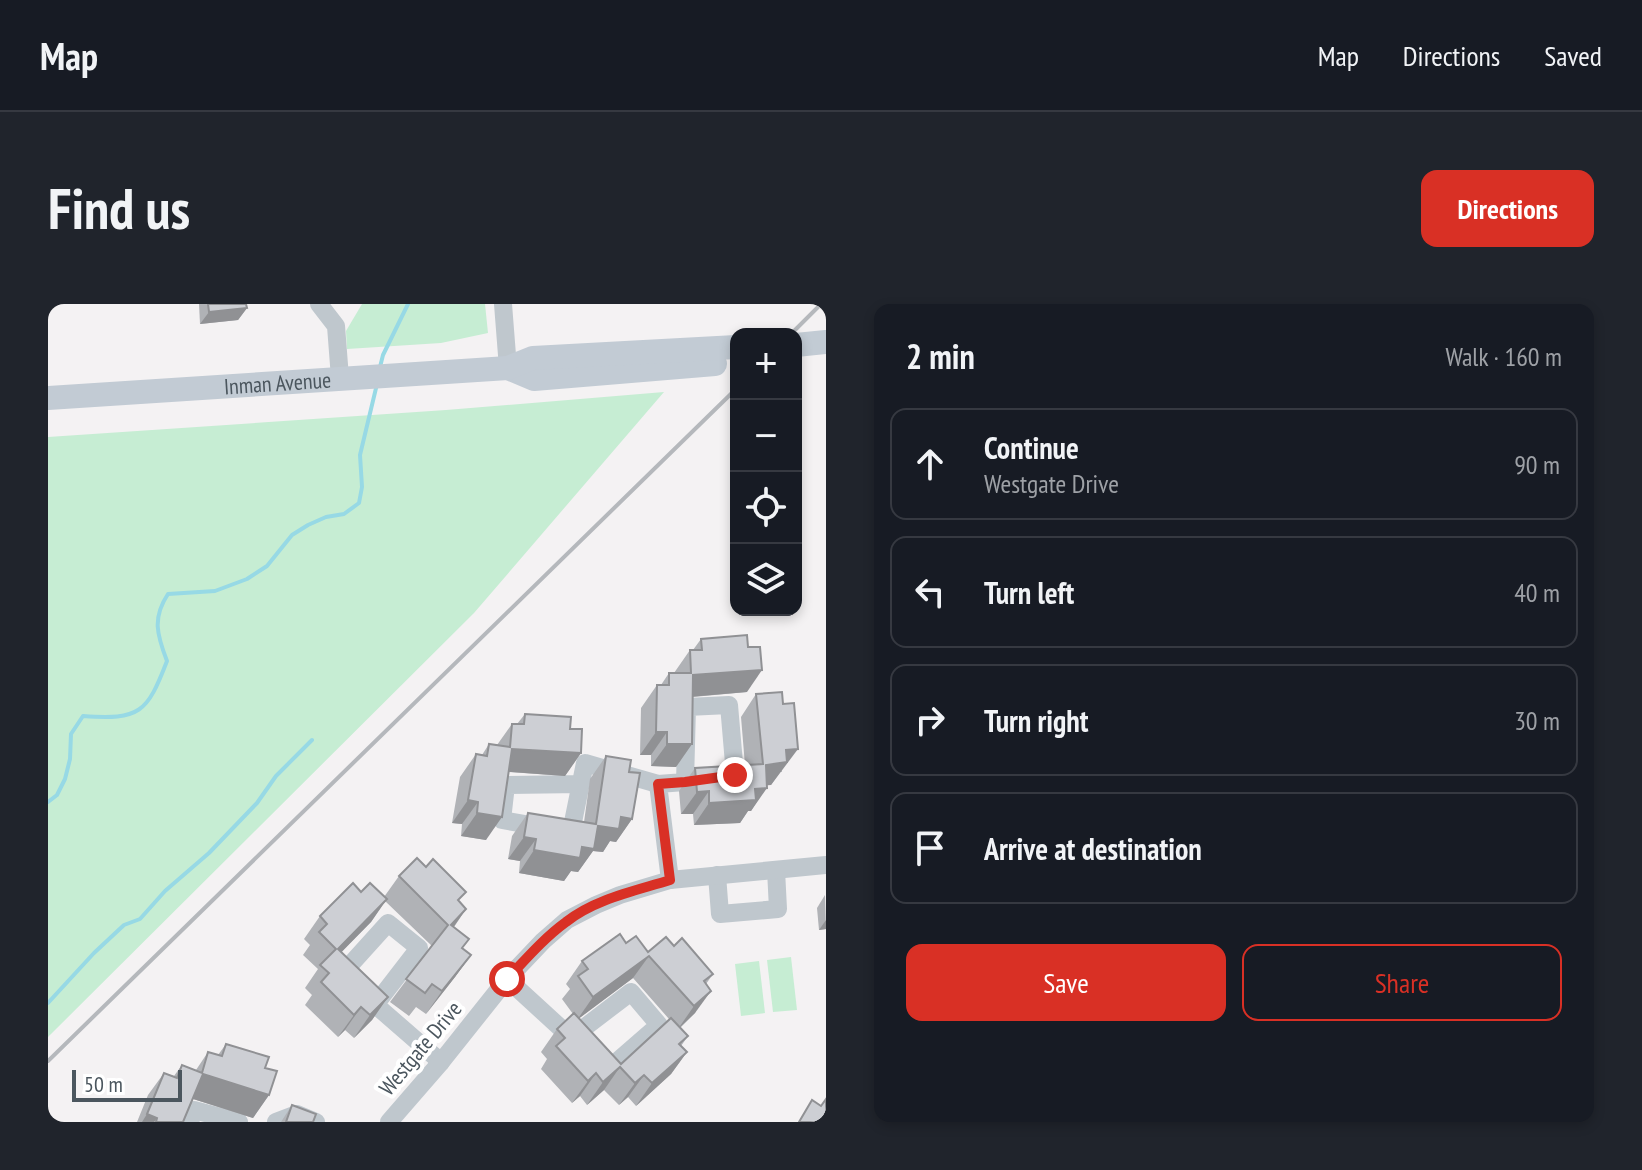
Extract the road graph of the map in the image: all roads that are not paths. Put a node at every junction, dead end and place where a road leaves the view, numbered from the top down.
1 (319, 304) edge
2 (503, 304) edge
3 (826, 342) edge
4 (802, 344) edge
5 (730, 347) edge
6 (826, 357) edge
7 (802, 359) edge
8 (730, 363) edge
9 (508, 368) junction
10 (340, 378) junction
11 (48, 398) edge
12 (685, 782) junction
13 (581, 784) junction
14 (658, 784) junction
15 (826, 865) edge
16 (776, 870) junction
17 (717, 875) junction
18 (670, 880) junction
19 (507, 979) junction
20 (375, 1005) junction
21 (572, 1037) junction
22 (441, 1062) junction
23 (190, 1122) edge
24 (239, 1122) edge
25 (276, 1122) edge
26 (316, 1122) edge
27 (389, 1122) edge

1 - 10 street
2 - 9 street
3 - 4 main road
5 - 9 main road, Inman Avenue
6 - 7 main road
8 - 9 main road, Inman Avenue
9 - 10 main road, Inman Avenue
10 - 11 main road, Inman Avenue
12 - 12 street
12 - 14 street
13 - 13 street
13 - 14 street
14 - 18 street
15 - 16 street, Westgate Drive
16 - 17 street, Westgate Drive
16 - 17 street
17 - 18 street, Westgate Drive
18 - 19 street, Westgate Drive
19 - 21 street
19 - 22 street, Westgate Drive
20 - 20 street
20 - 22 street
21 - 21 street
22 - 27 street, Westgate Drive
23 - 24 street
25 - 26 street

